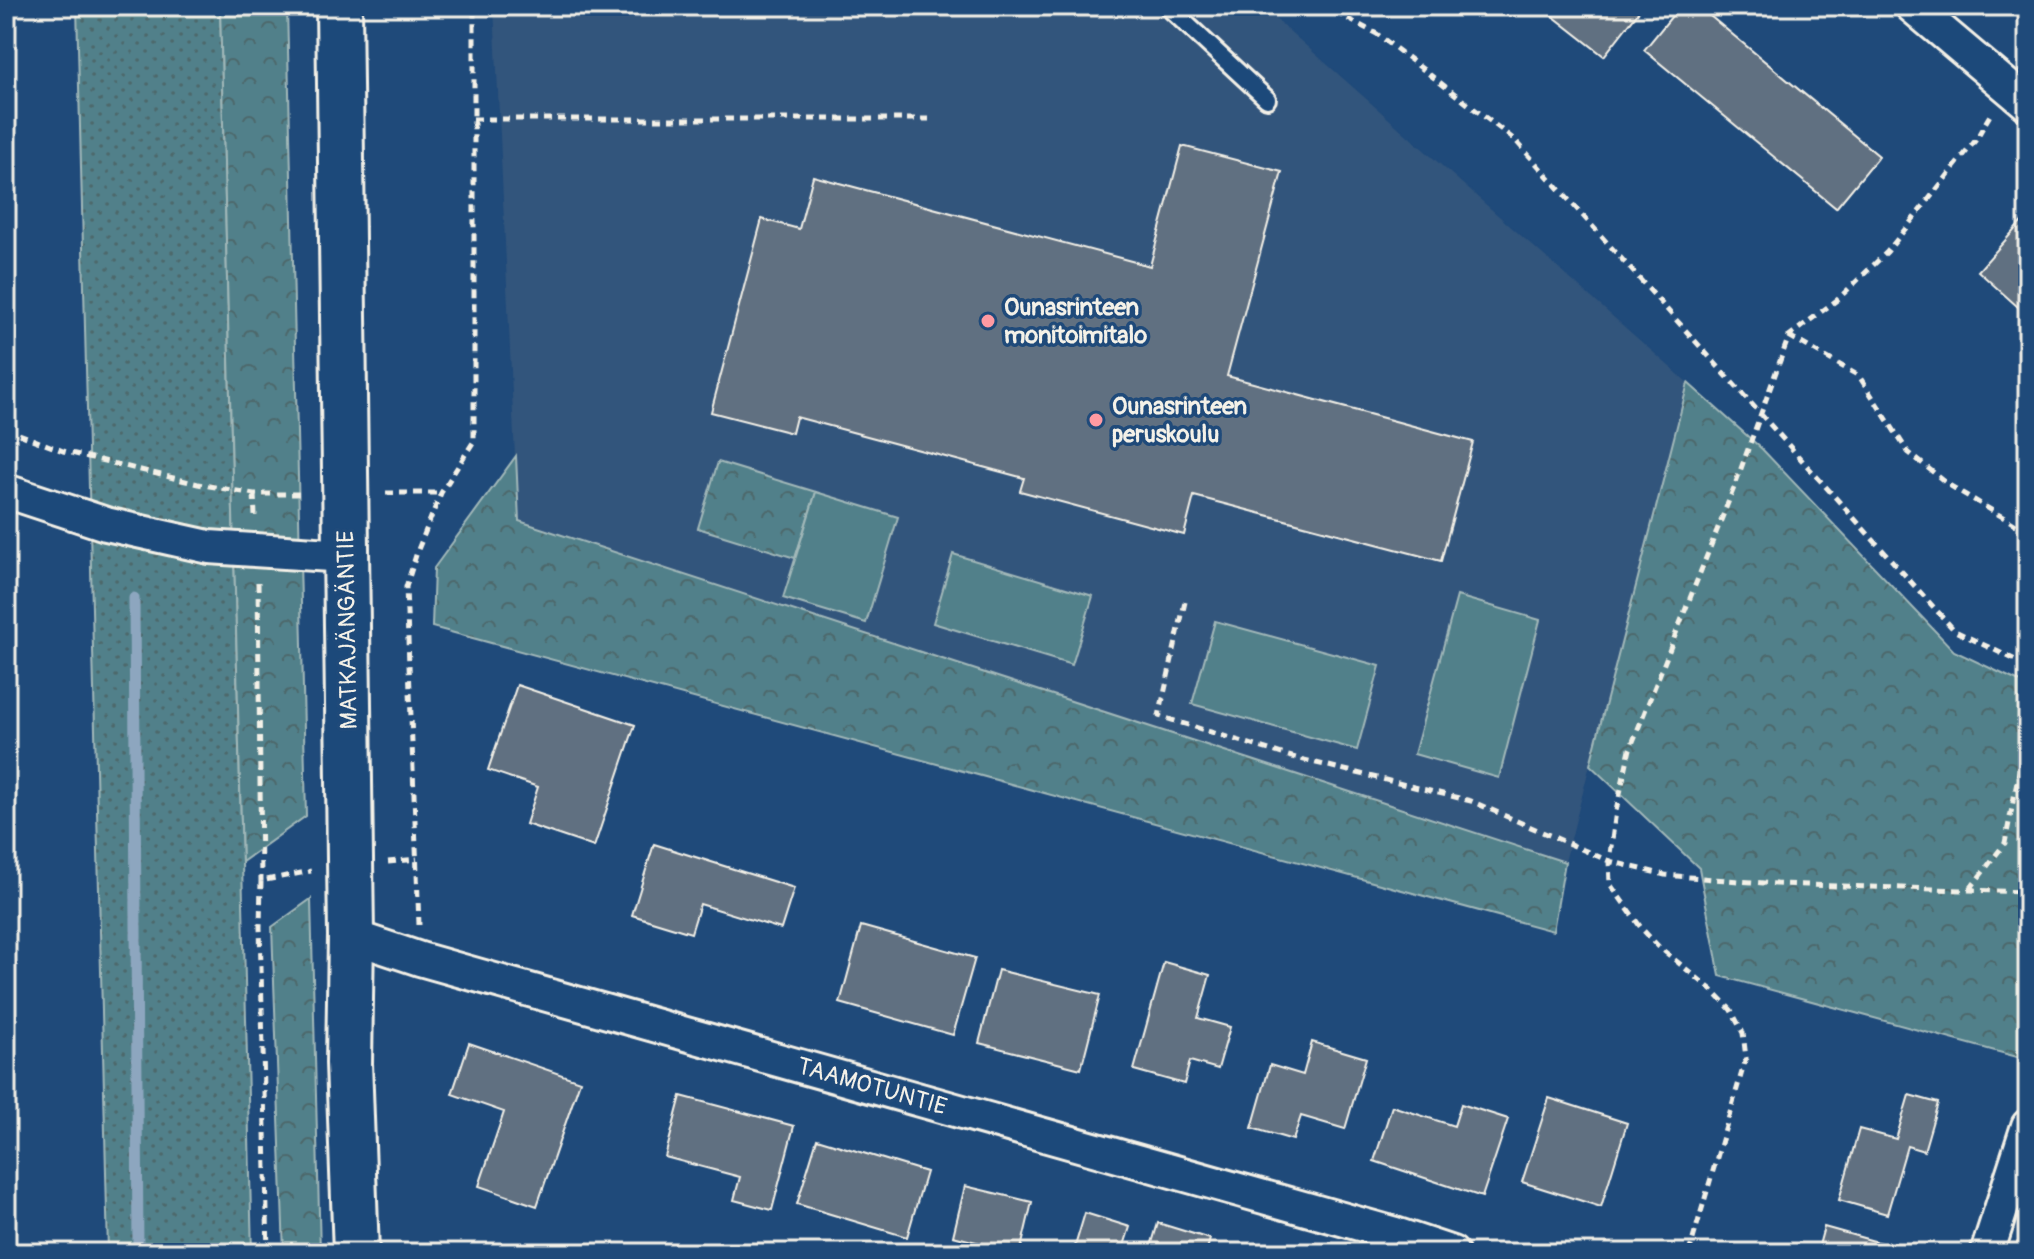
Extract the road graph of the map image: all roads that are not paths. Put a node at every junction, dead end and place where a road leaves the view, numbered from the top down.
1 (339, 6) edge
2 (1167, 6) edge
3 (1912, 6) edge
4 (2017, 94) edge
5 (1267, 99) dead end
6 (6, 491) edge
7 (346, 556) junction
8 (351, 936) junction
9 (2028, 1126) edge
10 (1392, 1244) edge
11 (356, 1253) edge
12 (1452, 1253) edge
13 (1987, 1253) edge

1 - 7 street, MATKAJÄNGÄNTIE
2 - 5 lane
3 - 4 street
6 - 7 street
7 - 8 street, MATKAJÄNGÄNTIE
8 - 10 street, TAAMOTUNTIE
8 - 11 street, MATKAJÄNGÄNTIE
9 - 13 street
10 - 12 street, TAAMOTUNTIE

